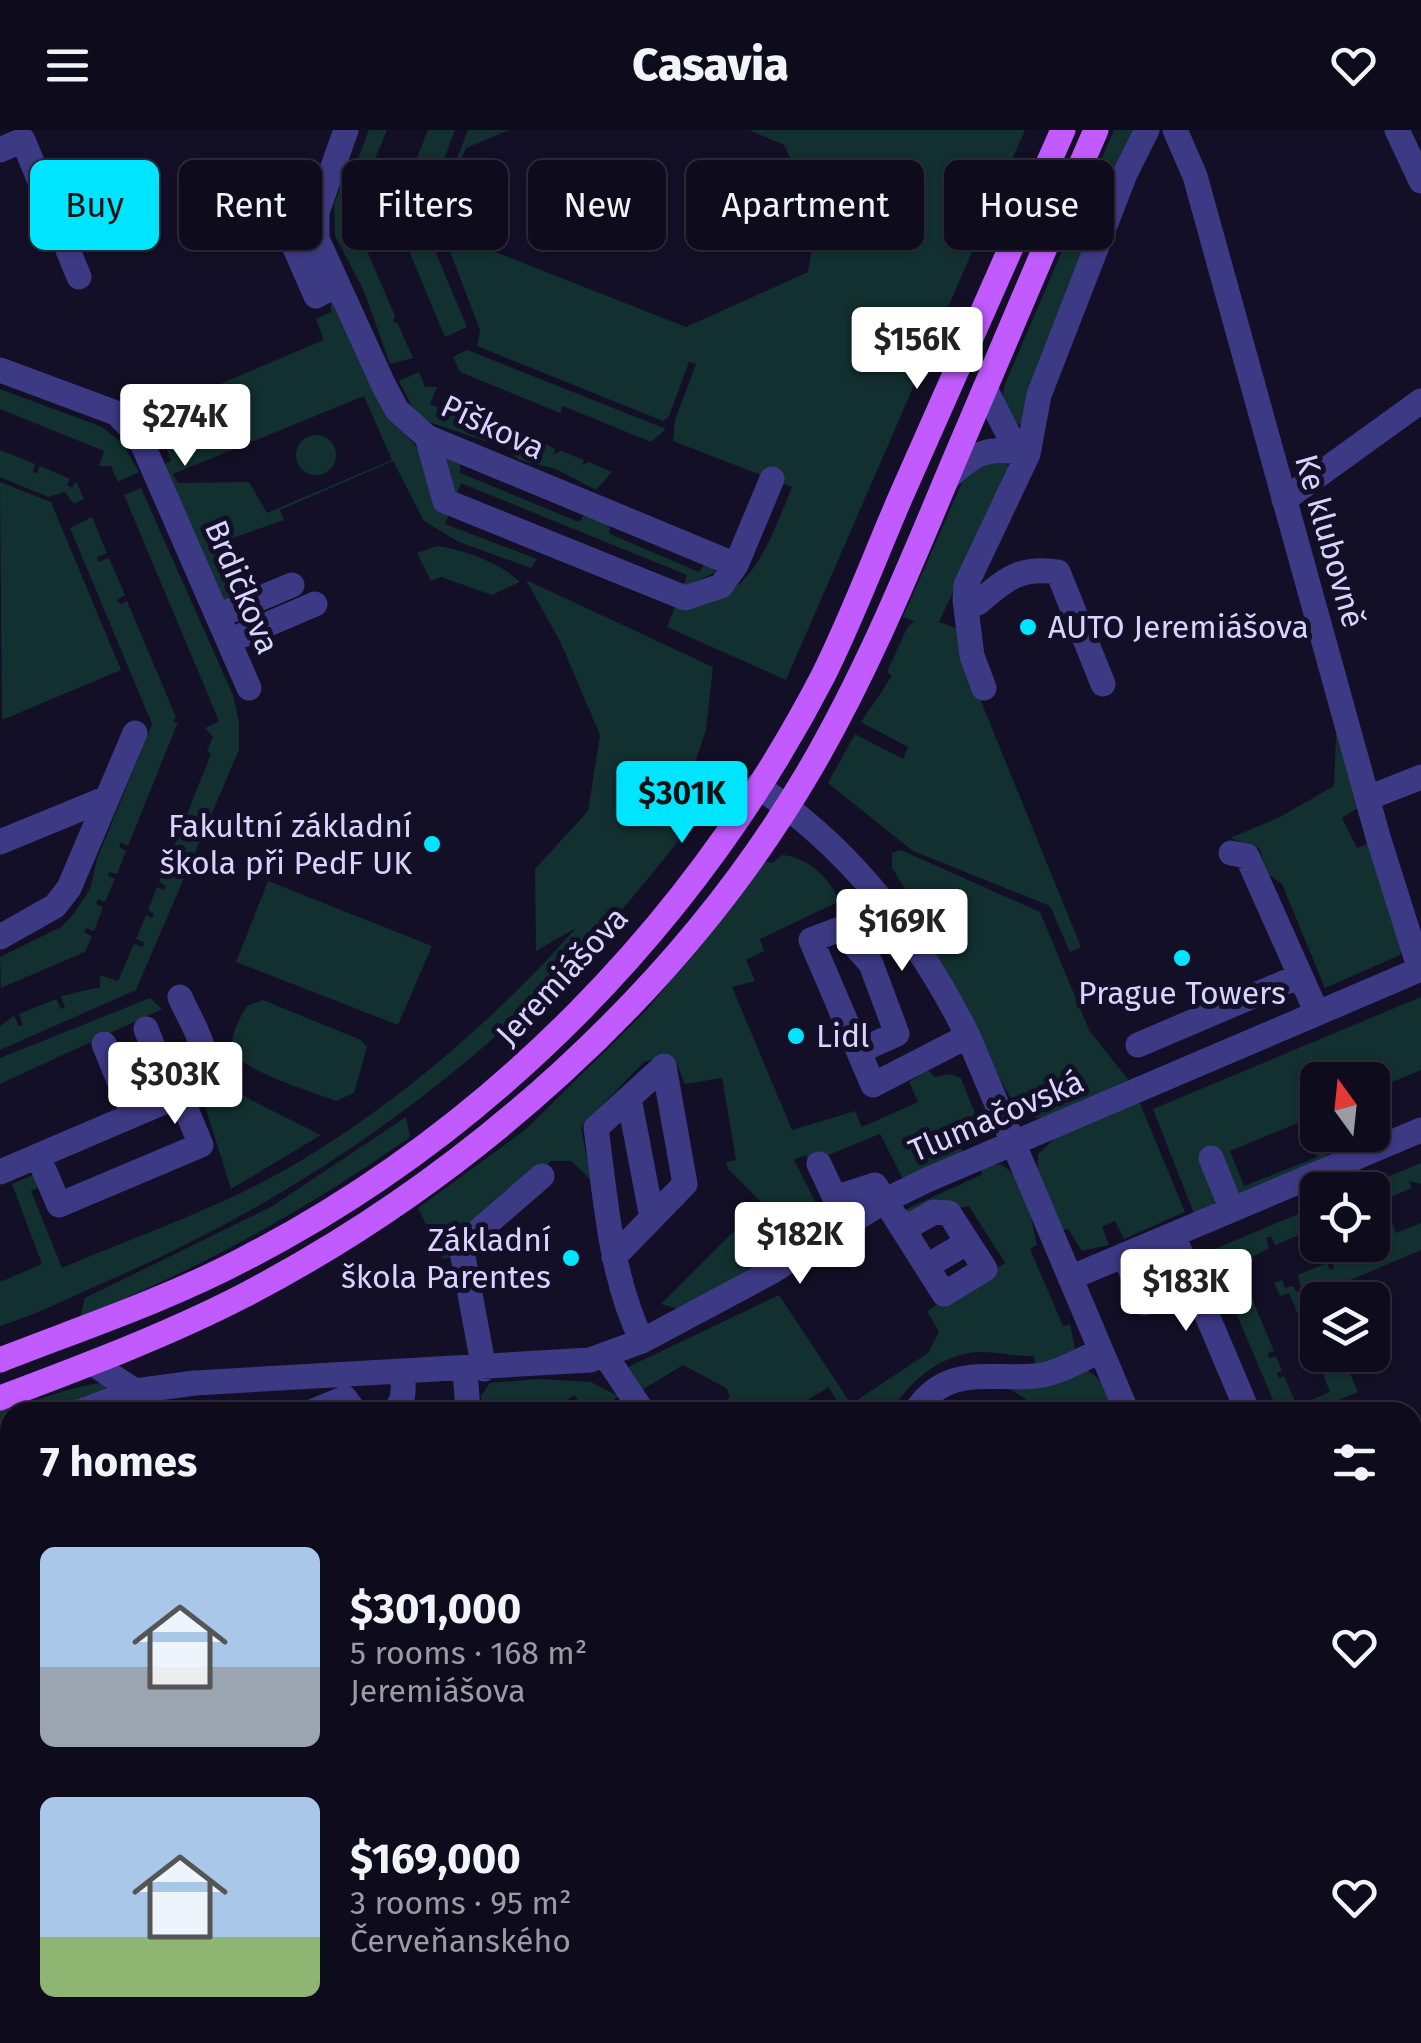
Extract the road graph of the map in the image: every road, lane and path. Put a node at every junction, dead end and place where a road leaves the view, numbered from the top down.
1 (346, 130) edge
2 (1063, 130) edge
3 (1096, 130) edge
4 (1147, 130) edge
5 (1175, 130) edge
6 (1396, 130) edge
7 (0, 150) edge
8 (1421, 181) edge
9 (295, 250) edge
10 (79, 278) dead end
11 (337, 286) junction
12 (0, 370) edge
13 (985, 388) junction
14 (1421, 401) edge
15 (427, 437) junction
16 (1028, 454) junction
17 (772, 478) dead end
18 (946, 480) junction
19 (1284, 500) junction
20 (736, 565) junction
21 (292, 585) dead end
22 (964, 600) junction
23 (315, 604) dead end
24 (218, 616) junction
25 (229, 640) junction
26 (1103, 684) dead end
27 (249, 688) dead end
28 (984, 688) dead end
29 (136, 733) dead end
30 (1421, 777) edge
31 (757, 786) junction
32 (107, 798) junction
33 (1368, 798) junction
34 (786, 806) junction
35 (0, 842) edge
36 (1231, 853) dead end
37 (0, 936) edge
38 (1420, 970) edge
39 (1300, 976) junction
40 (180, 997) dead end
41 (1317, 1013) junction
42 (146, 1029) dead end
43 (968, 1036) junction
44 (104, 1044) dead end
45 (1138, 1044) dead end
46 (859, 1051) junction
47 (177, 1096) junction
48 (629, 1098) junction
49 (133, 1115) junction
50 (1421, 1130) edge
51 (1012, 1144) junction
52 (38, 1156) junction
53 (1211, 1158) dead end
54 (820, 1164) dead end
55 (0, 1172) edge
56 (542, 1176) dead end
57 (892, 1210) junction
58 (1232, 1210) junction
59 (652, 1218) junction
60 (1173, 1234) junction
61 (965, 1239) junction
62 (1124, 1255) junction
63 (614, 1257) junction
64 (925, 1263) junction
65 (1070, 1278) junction
66 (1145, 1303) dead end
67 (642, 1341) junction
68 (1101, 1351) junction
69 (604, 1356) junction
70 (0, 1360) edge
71 (92, 1363) junction
72 (474, 1370) junction
73 (403, 1373) junction
74 (135, 1391) junction
75 (0, 1398) edge
76 (106, 1402) edge
77 (401, 1402) edge
78 (469, 1402) edge
79 (636, 1402) edge
80 (925, 1402) edge
81 (1123, 1402) edge
82 (1244, 1402) edge

1 - 11 street, Píškova
2 - 31 main road, Jeremiášova
3 - 13 main road, Jeremiášova
4 - 16 street
5 - 19 street, Ke klubovně
6 - 8 street
7 - 10 street
9 - 11 street
11 - 15 street, Píškova
12 - 24 street, Brdičkova
13 - 16 street
13 - 18 main road, Jeremiášova
14 - 19 street
15 - 20 street, Píškova
15 - 20 street
16 - 18 street
16 - 22 street
17 - 20 street
18 - 34 main road, Jeremiášova
19 - 33 street, Ke klubovně
21 - 24 street
22 - 26 street
22 - 28 street
23 - 25 street
24 - 25 street, Brdičkova
25 - 27 street, Brdičkova
29 - 32 street
30 - 33 street
31 - 34 street
31 - 70 main road, Jeremiášova
32 - 35 street
32 - 37 street
33 - 38 street, Ke klubovně
34 - 43 street
34 - 71 main road, Jeremiášova
36 - 39 street
38 - 41 street, Tlumačovská
39 - 41 street
39 - 45 street
40 - 47 street
41 - 51 street, Tlumačovská
42 - 47 street
43 - 46 street
43 - 51 street
44 - 49 street
46 - 46 street
47 - 49 street
47 - 52 street
48 - 59 street
48 - 59 street
48 - 63 street
49 - 52 street
50 - 58 street
51 - 57 street, Tlumačovská
51 - 65 street
52 - 55 street
53 - 58 street
54 - 57 street
56 - 72 street
57 - 61 street
57 - 64 street
57 - 67 street, Tlumačovská
58 - 60 street
59 - 63 street
60 - 62 street
60 - 82 street
61 - 64 street
61 - 64 street
62 - 65 street
62 - 66 street
63 - 67 street
65 - 68 street
67 - 69 street, Tlumačovská
68 - 80 street
68 - 81 street
69 - 72 street, Tlumačovská
69 - 79 street
71 - 74 street
71 - 75 main road, Jeremiášova
72 - 73 street, Tlumačovská
72 - 78 street
73 - 74 street, Tlumačovská
73 - 77 street
74 - 76 street, Tlumačovská

